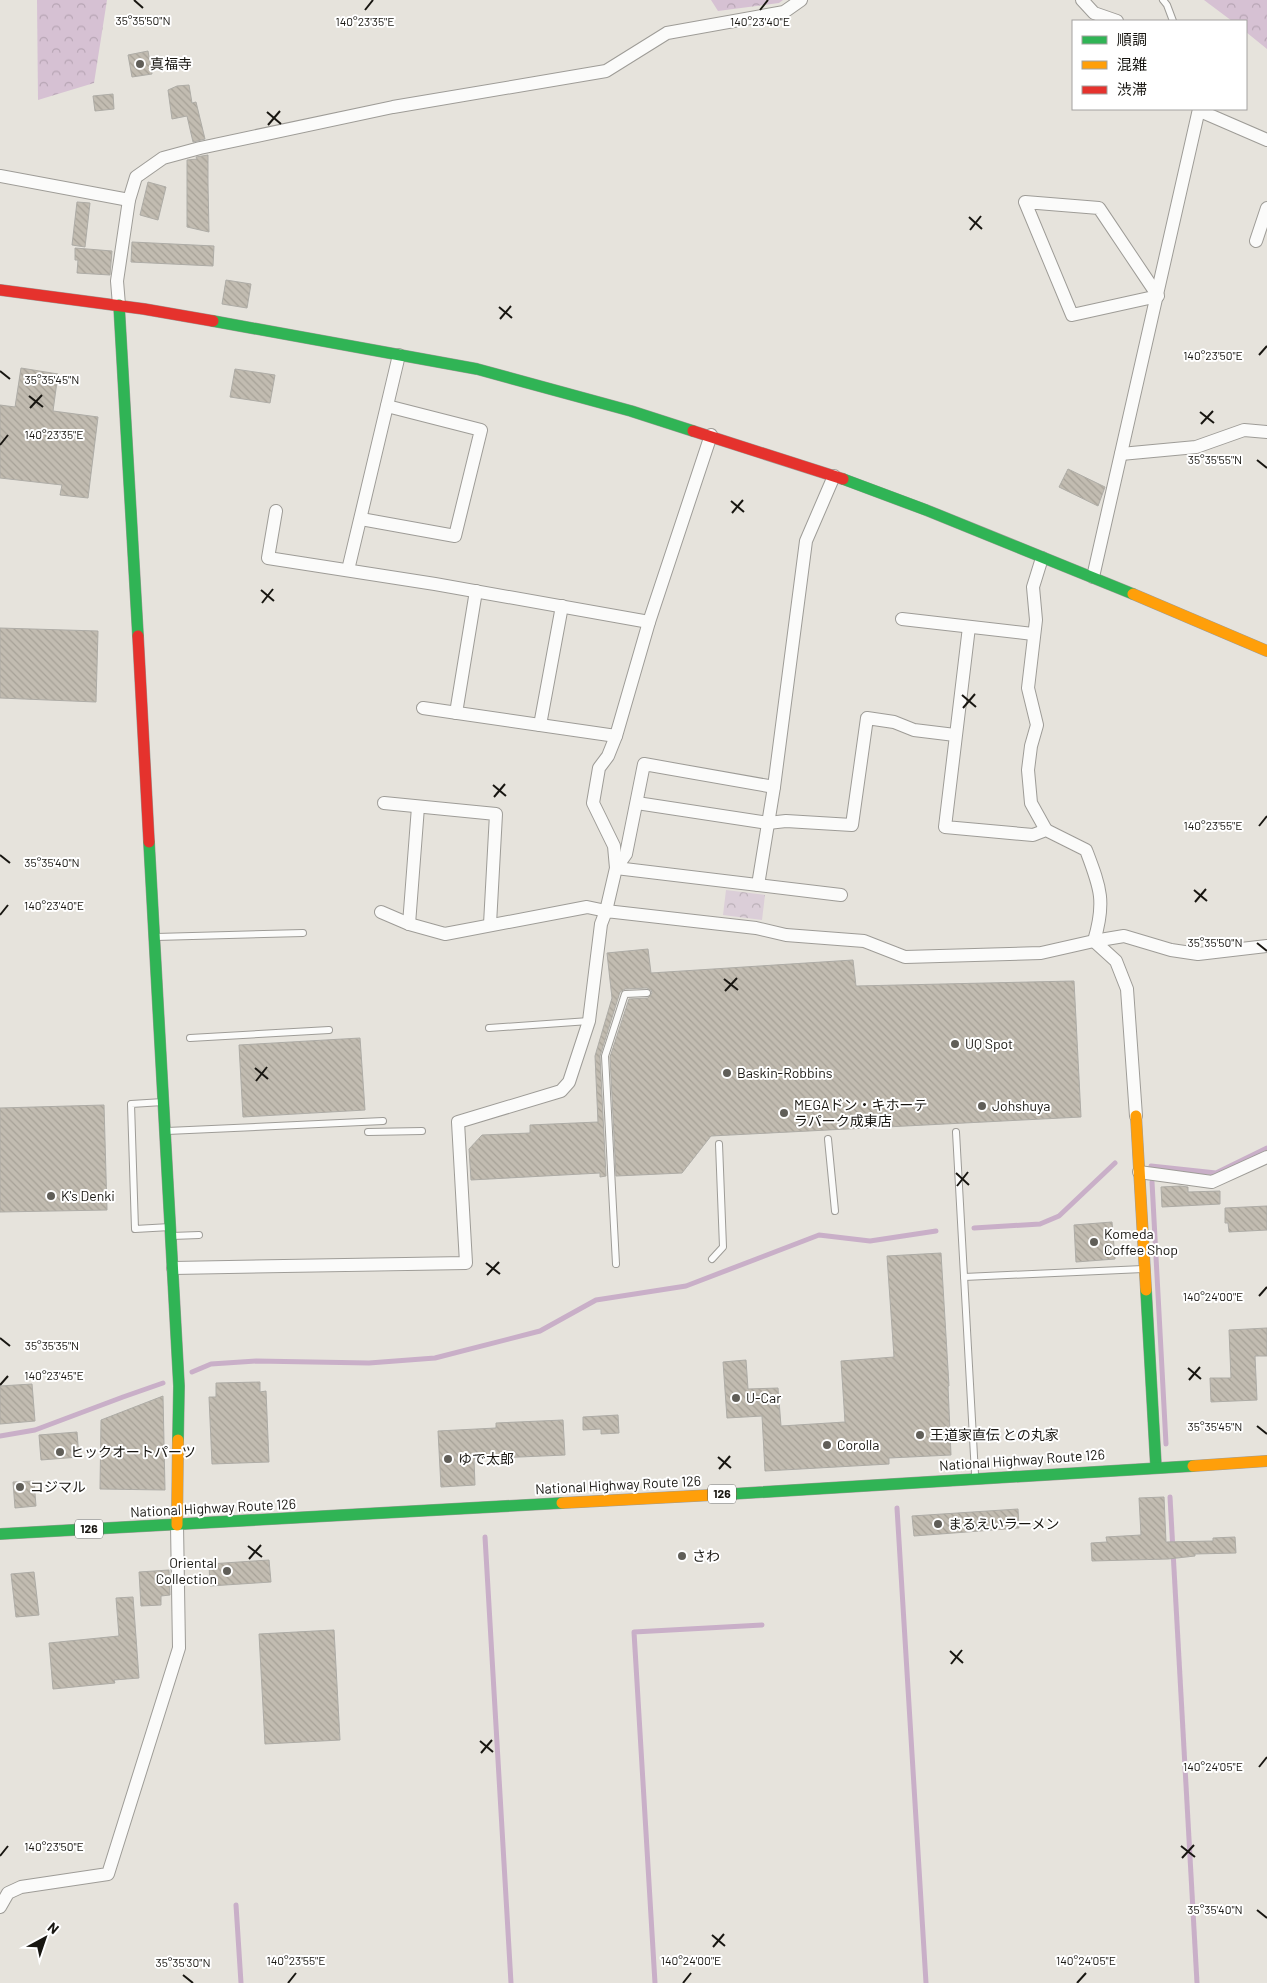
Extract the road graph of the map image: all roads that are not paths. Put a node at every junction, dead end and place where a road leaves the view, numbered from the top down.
1 (801, 0) edge
2 (1082, 0) edge
3 (1163, 0) edge
4 (1114, 20) edge
5 (1173, 20) edge
6 (1199, 110) edge
7 (1267, 140) edge
8 (0, 176) edge
9 (129, 200) junction
10 (1267, 208) edge
11 (1256, 242) dead end
12 (0, 290) edge
13 (1158, 296) junction
14 (119, 305) junction
15 (399, 355) junction
16 (387, 406) junction
17 (1267, 432) edge
18 (711, 436) junction
19 (1121, 454) junction
20 (834, 476) junction
21 (276, 511) dead end
22 (360, 519) junction
23 (1042, 558) junction
24 (348, 570) junction
25 (1093, 577) junction
26 (476, 591) junction
27 (562, 606) junction
28 (902, 619) dead end
29 (649, 622) junction
30 (969, 627) junction
31 (1033, 634) junction
32 (1267, 651) edge
33 (423, 708) dead end
34 (456, 713) junction
35 (540, 725) junction
36 (955, 735) junction
37 (616, 736) junction
38 (774, 787) junction
39 (384, 804) dead end
40 (637, 804) junction
41 (418, 807) junction
42 (768, 823) junction
43 (1046, 830) junction
44 (616, 868) junction
45 (758, 885) junction
46 (841, 895) dead end
47 (606, 911) junction
48 (381, 912) dead end
49 (409, 924) junction
50 (490, 924) junction
51 (303, 933) dead end
52 (155, 938) junction
53 (1094, 941) junction
54 (1267, 946) edge
55 (647, 993) dead end
56 (589, 1021) junction
57 (489, 1028) dead end
58 (329, 1030) dead end
59 (190, 1038) dead end
60 (164, 1102) junction
61 (1136, 1116) joint
62 (383, 1121) dead end
63 (166, 1131) junction
64 (422, 1131) dead end
65 (368, 1132) dead end
66 (956, 1132) dead end
67 (828, 1138) dead end
68 (719, 1144) dead end
69 (1267, 1157) edge
70 (1139, 1172) junction
71 (835, 1211) dead end
72 (171, 1232) junction
73 (199, 1235) dead end
74 (712, 1259) dead end
75 (616, 1264) dead end
76 (173, 1268) junction
77 (1144, 1269) junction
78 (964, 1277) junction
79 (1267, 1461) edge
80 (1156, 1467) junction
81 (976, 1478) junction
82 (177, 1525) junction
83 (0, 1534) edge
84 (0, 1907) edge

1 - 9 street
2 - 4 street
3 - 5 lane
6 - 7 street
6 - 13 street
8 - 9 street
9 - 14 street
10 - 11 street
12 - 14 main road
13 - 13 street
13 - 19 street
14 - 15 main road
14 - 52 main road
15 - 16 street
15 - 18 main road
16 - 22 street
16 - 22 street
17 - 19 street
18 - 20 main road
18 - 29 street
19 - 25 street
20 - 23 main road
20 - 38 street
21 - 24 street
22 - 24 street
23 - 25 main road
23 - 31 street
24 - 26 street
25 - 32 main road
26 - 27 street
26 - 34 street
27 - 29 street
27 - 35 street
28 - 30 street
29 - 37 street
30 - 31 street
30 - 36 street
31 - 43 street
33 - 34 street
34 - 35 street
35 - 37 street
36 - 42 street
36 - 43 street
37 - 44 street
38 - 40 street
38 - 42 street
39 - 41 street
40 - 42 street
40 - 44 street
41 - 49 street
41 - 50 street
42 - 45 street
43 - 53 street
44 - 45 street
44 - 47 street
45 - 46 street
47 - 50 street
47 - 53 street
47 - 56 street
48 - 49 street
49 - 50 street
51 - 52 lane
52 - 60 main road
53 - 54 street
53 - 61 street
55 - 75 lane
56 - 57 lane
56 - 76 street
58 - 59 lane
60 - 63 main road
60 - 72 lane
61 - 70 main road
62 - 63 lane
63 - 72 main road
64 - 65 lane
66 - 78 lane
67 - 71 lane
68 - 74 lane
69 - 70 street
70 - 77 main road
72 - 73 lane
72 - 76 main road
76 - 82 main road
77 - 78 lane
77 - 80 main road
78 - 81 lane
79 - 80 main road, National Highway Route 126 / 126
80 - 81 main road, National Highway Route 126 / 126
81 - 82 main road, National Highway Route 126 / 126
82 - 83 main road, National Highway Route 126 / 126
82 - 84 street

